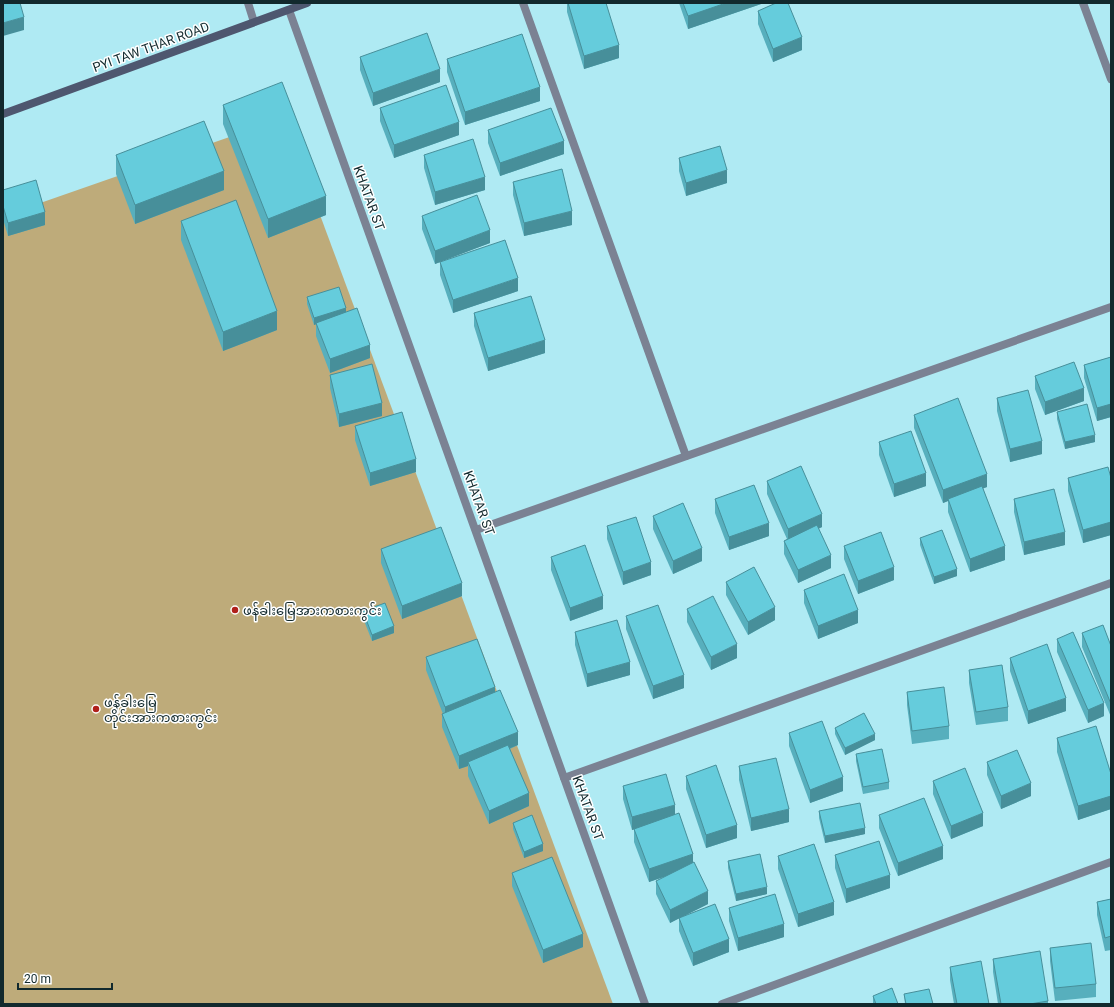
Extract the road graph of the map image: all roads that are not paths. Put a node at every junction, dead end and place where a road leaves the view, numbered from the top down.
1 (248, 3) edge
2 (307, 3) edge
3 (523, 3) edge
4 (1083, 3) edge
5 (289, 10) junction
6 (254, 22) junction
7 (1111, 79) edge
8 (3, 114) edge
9 (1111, 307) edge
10 (686, 456) junction
11 (476, 530) junction
12 (1111, 583) edge
13 (564, 778) junction
14 (1111, 862) edge
15 (646, 1004) edge
16 (722, 1004) edge

1 - 6 street
2 - 5 street, PYI TAW THAR ROAD
3 - 10 street
4 - 7 street
5 - 6 street, PYI TAW THAR ROAD
5 - 11 street, KHATAR ST
6 - 8 street, PYI TAW THAR ROAD
9 - 10 street
10 - 11 street
11 - 13 street, KHATAR ST
12 - 13 street
13 - 15 street, KHATAR ST
14 - 16 street

